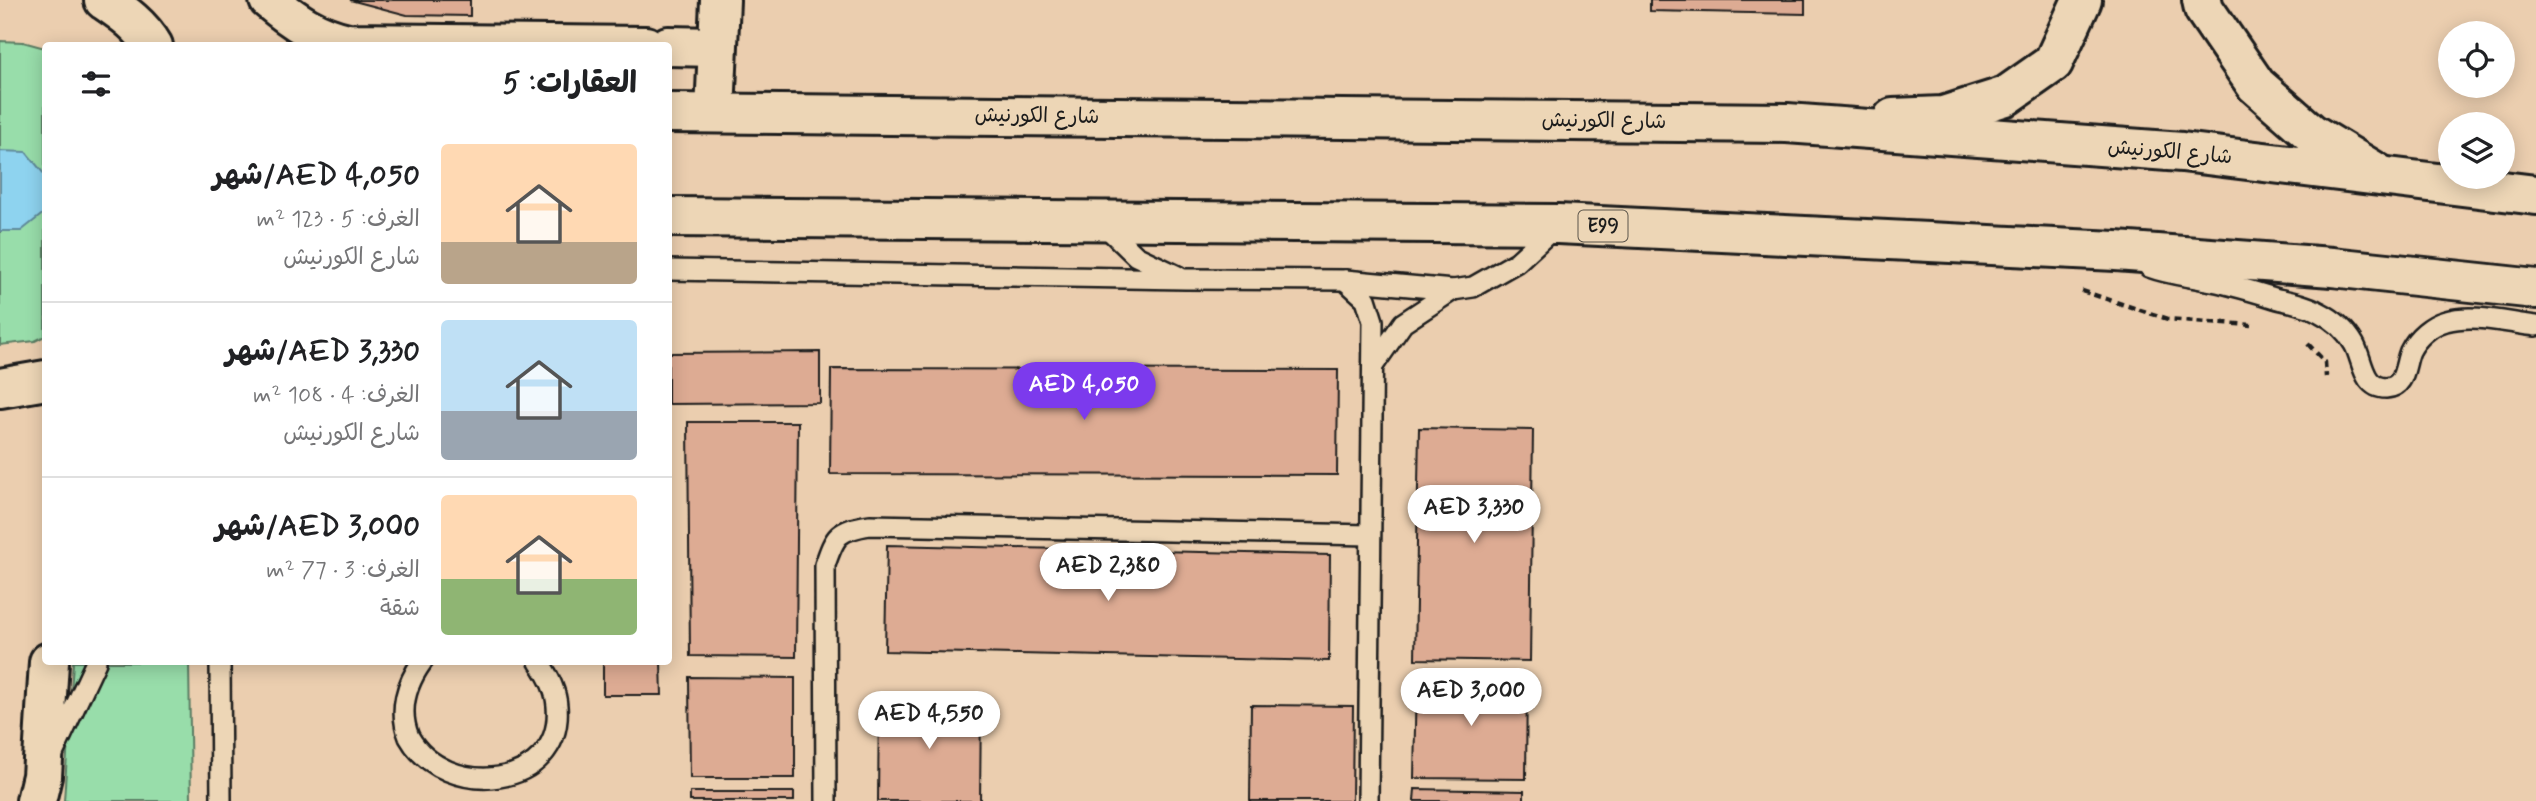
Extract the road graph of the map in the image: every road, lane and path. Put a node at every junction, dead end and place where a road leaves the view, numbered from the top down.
1 (270, 0) edge
2 (720, 0) edge
3 (2082, 0) edge
4 (2202, 0) edge
5 (344, 42) edge
6 (672, 46) edge
7 (717, 47) junction
8 (672, 113) edge
9 (715, 113) junction
10 (1787, 123) junction
11 (2382, 176) junction
12 (2536, 195) edge
13 (672, 217) edge
14 (1097, 219) junction
15 (1558, 224) junction
16 (2116, 251) junction
17 (672, 270) edge
18 (1185, 279) junction
19 (1345, 280) junction
20 (2536, 289) edge
21 (1453, 290) junction
22 (2536, 326) edge
23 (1373, 366) junction
24 (42, 381) edge
25 (0, 388) edge
26 (1370, 535) junction
27 (49, 665) edge
28 (95, 665) edge
29 (220, 665) edge
30 (420, 665) edge
31 (541, 665) edge
32 (39, 789) edge
33 (221, 801) edge
34 (826, 801) edge
35 (1368, 801) edge

1 - 5 main road
2 - 7 main road
3 - 10 main road
4 - 11 main road
6 - 7 main road
7 - 9 main road
8 - 9 main road, شارع الكورنيش
9 - 10 main road, شارع الكورنيش
10 - 11 main road, شارع الكورنيش
11 - 12 main road, شارع الكورنيش
13 - 14 main road, E99
14 - 15 main road, E99
14 - 18 lane
15 - 16 main road, E99
15 - 21 lane
16 - 20 main road, E99
16 - 22 lane
17 - 18 lane
18 - 19 lane
19 - 21 lane
19 - 23 lane
21 - 23 lane
23 - 26 lane
24 - 25 main road
26 - 34 lane
26 - 35 lane
27 - 32 main road
28 - 32 lane
29 - 33 lane
30 - 31 lane

